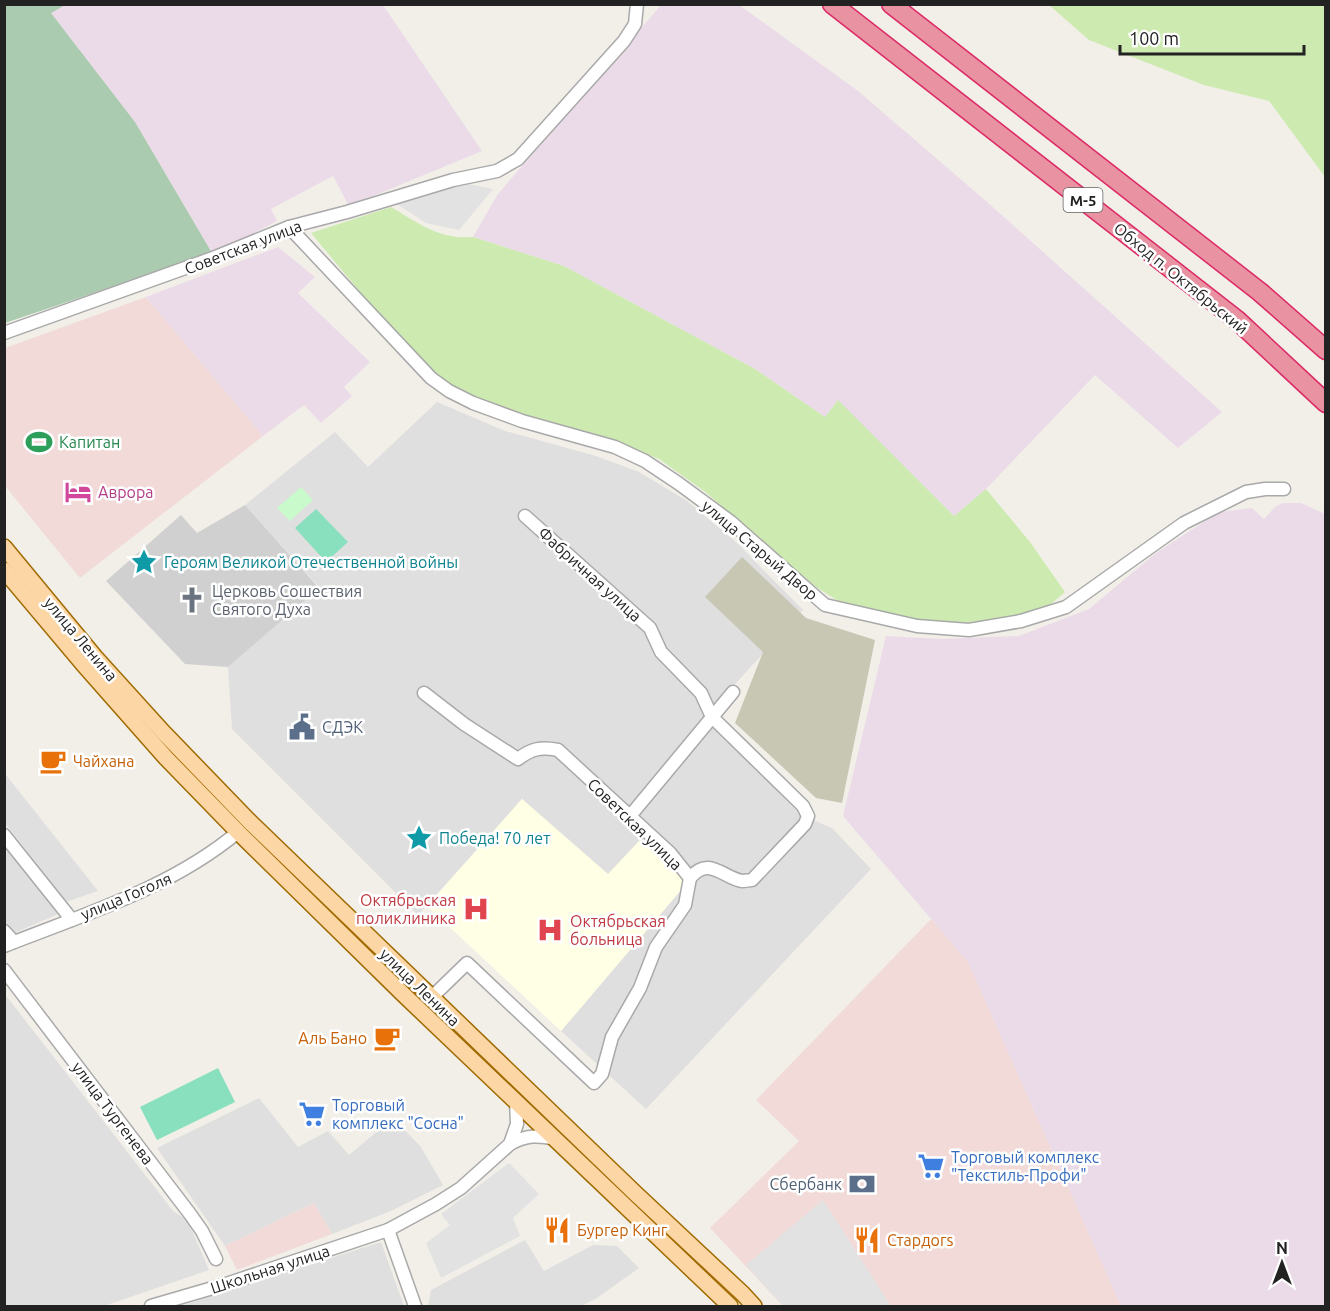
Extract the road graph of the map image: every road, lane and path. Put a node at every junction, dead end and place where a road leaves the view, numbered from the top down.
1 (637, 4) edge
2 (832, 4) edge
3 (891, 4) edge
4 (290, 227) junction
5 (4, 333) edge
6 (1326, 350) edge
7 (1326, 403) edge
8 (1284, 489) dead end
9 (525, 516) dead end
10 (4, 548) edge
11 (4, 570) edge
12 (733, 692) dead end
13 (423, 693) dead end
14 (712, 717) junction
15 (630, 816) junction
16 (238, 831) junction
17 (4, 835) edge
18 (690, 878) junction
19 (72, 920) junction
20 (4, 931) edge
21 (9, 944) edge
22 (4, 970) edge
23 (431, 998) junction
24 (516, 1101) junction
25 (555, 1139) junction
26 (510, 1144) junction
27 (388, 1230) junction
28 (216, 1259) dead end
29 (151, 1306) edge
30 (415, 1306) edge
31 (729, 1306) edge
32 (754, 1306) edge

1 - 4 street, Советская улица
2 - 7 highway, Обход п. Октябрьский / М-5
3 - 6 highway, М-5
4 - 5 street, Советская улица
4 - 8 street, улица Старый Двор
9 - 14 street, Фабричная улица
10 - 23 main road, улица Ленина
11 - 16 main road, улица Ленина
12 - 14 street
13 - 15 street, Советская улица
14 - 15 street
14 - 18 street, Фабричная улица
15 - 18 street, Советская улица
16 - 19 street, улица Гоголя
16 - 24 main road, улица Ленина
17 - 19 street
18 - 23 street, Советская улица
19 - 21 street, улица Гоголя
20 - 21 street
22 - 28 street, улица Тургенева
23 - 32 main road, улица Ленина
24 - 25 main road, улица Ленина
24 - 26 street
25 - 26 street, Школьная улица
25 - 31 main road, улица Ленина
26 - 27 street, Школьная улица
27 - 29 street, Школьная улица
27 - 30 street

